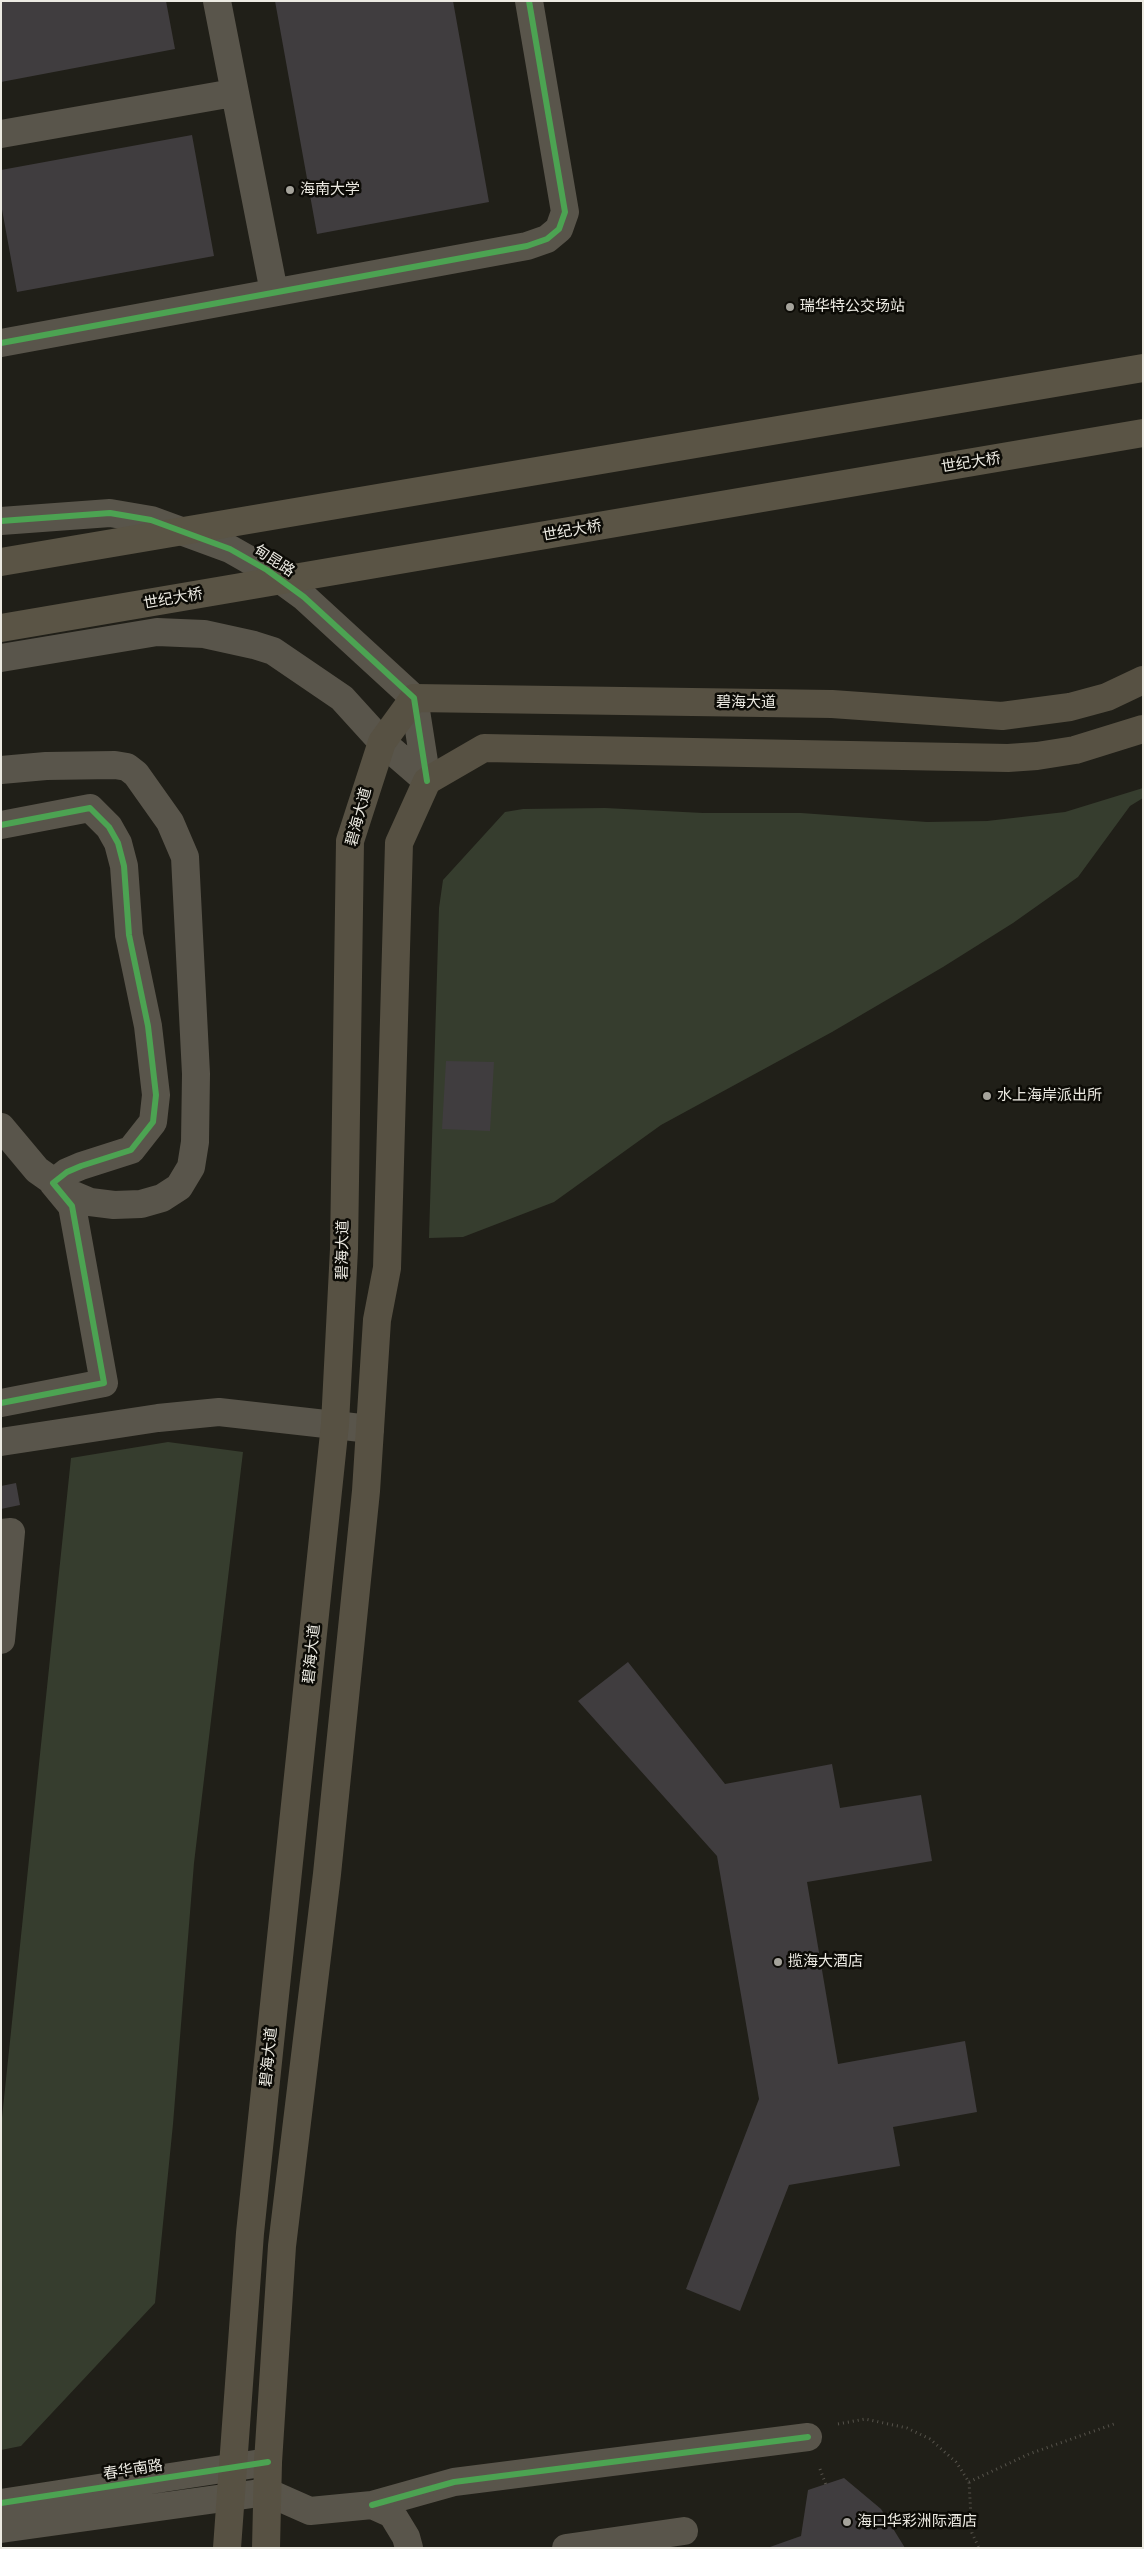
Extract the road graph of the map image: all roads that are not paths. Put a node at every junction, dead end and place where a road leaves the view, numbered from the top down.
1 (217, 1) edge
2 (529, 1) edge
3 (233, 93) junction
4 (1, 134) edge
5 (274, 292) junction
6 (1, 343) edge
7 (1143, 368) edge
8 (1143, 433) edge
9 (1, 521) edge
10 (1, 562) edge
11 (1, 628) edge
12 (1, 658) edge
13 (1143, 680) edge
14 (414, 698) junction
15 (1143, 729) edge
16 (382, 742) junction
17 (1, 770) edge
18 (427, 781) junction
19 (1, 825) edge
20 (1, 1127) edge
21 (52, 1183) junction
22 (1, 1403) edge
23 (335, 1424) junction
24 (370, 1429) junction
25 (1, 1442) edge
26 (1, 1533) edge
27 (1, 1640) edge
28 (808, 2437) road end
29 (268, 2462) junction
30 (232, 2468) junction
31 (267, 2492) junction
32 (230, 2496) junction
33 (1, 2503) edge
34 (372, 2505) junction
35 (1, 2529) edge
36 (684, 2531) dead end
37 (227, 2548) edge
38 (266, 2548) edge
39 (409, 2548) edge
40 (566, 2548) edge

1 - 3 street
2 - 5 street
3 - 4 street
3 - 5 street
5 - 6 street
7 - 10 highway, bridge
8 - 11 highway, 世纪大桥, bridge
9 - 14 street, 甸昆路
12 - 16 street
13 - 14 main road, 碧海大道
14 - 16 main road, 碧海大道
14 - 18 street
15 - 18 main road
16 - 18 street
16 - 23 main road, 碧海大道
17 - 21 street
18 - 24 main road
19 - 21 street
20 - 21 street
21 - 22 street
23 - 24 street
23 - 25 street
23 - 30 main road, 碧海大道
24 - 29 main road
26 - 27 street
28 - 34 street
29 - 30 street, 春华南路
29 - 31 main road
30 - 32 main road, 碧海大道
30 - 33 street, 春华南路
31 - 32 street
31 - 34 street
31 - 38 main road
32 - 35 street
32 - 37 main road, 碧海大道
34 - 39 street
36 - 40 street

